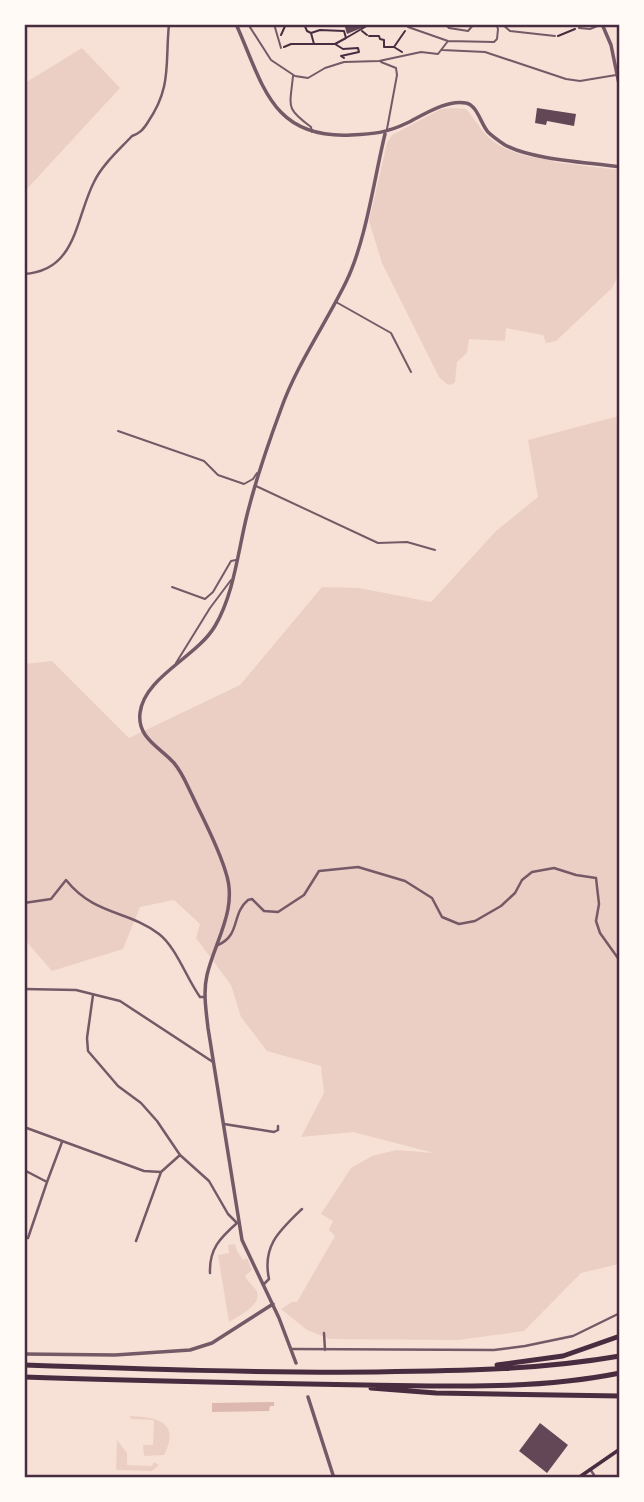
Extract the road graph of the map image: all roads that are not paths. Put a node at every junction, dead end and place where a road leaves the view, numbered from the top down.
1 (169, 24) edge
2 (236, 24) edge
3 (248, 24) edge
4 (274, 24) edge
5 (445, 24) edge
6 (474, 24) edge
7 (496, 24) edge
8 (502, 24) edge
9 (601, 24) edge
10 (408, 26) edge
11 (579, 28) road end
12 (555, 36) road end
13 (448, 41) junction
14 (281, 47) road end
15 (442, 50) junction
16 (379, 61) junction
17 (618, 63) edge
18 (293, 75) junction
19 (617, 75) junction
20 (620, 89) edge
21 (312, 132) junction
22 (385, 134) junction
23 (620, 167) edge
24 (24, 274) edge
25 (335, 301) junction
26 (411, 372) dead end
27 (118, 431) dead end
28 (261, 469) junction
29 (256, 485) junction
30 (435, 550) dead end
31 (236, 559) junction
32 (232, 579) junction
33 (172, 587) dead end
34 (174, 667) junction
35 (24, 903) edge
36 (218, 945) junction
37 (620, 961) edge
38 (24, 989) edge
39 (93, 994) junction
40 (205, 997) junction
41 (213, 1062) junction
42 (223, 1124) junction
43 (278, 1126) dead end
44 (24, 1127) edge
45 (62, 1142) junction
46 (180, 1155) junction
47 (24, 1170) edge
48 (161, 1172) junction
49 (47, 1182) junction
50 (302, 1209) dead end
51 (237, 1223) junction
52 (27, 1238) dead end
53 (136, 1241) dead end
54 (211, 1273) dead end
55 (264, 1284) junction
56 (273, 1304) junction
57 (620, 1313) edge
58 (324, 1333) dead end
59 (620, 1336) edge
60 (292, 1349) junction
61 (325, 1350) junction
62 (24, 1354) edge
63 (620, 1356) edge
64 (296, 1363) dead end
65 (24, 1365) edge
66 (425, 1372) junction
67 (620, 1373) edge
68 (24, 1377) edge
69 (316, 1384) junction
70 (620, 1396) edge
71 (307, 1397) dead end
72 (620, 1449) edge
73 (590, 1469) junction
74 (334, 1478) edge
75 (578, 1478) edge
76 (596, 1478) edge

1 - 24 street
2 - 21 street
3 - 18 lane
4 - 14 lane
5 - 6 lane
7 - 13 lane
8 - 12 lane
9 - 11 lane
9 - 17 street
10 - 13 lane
13 - 15 lane
15 - 16 lane
15 - 19 lane
16 - 18 lane
16 - 22 lane
17 - 19 street
18 - 21 lane
19 - 20 street
21 - 22 street
22 - 23 street
22 - 25 street
25 - 26 lane
25 - 28 street
27 - 28 lane
28 - 29 street
29 - 30 lane
29 - 31 street
31 - 32 street
31 - 33 lane
32 - 34 lane
32 - 34 street
34 - 36 street
35 - 40 street
36 - 37 street
36 - 40 street
38 - 39 street
39 - 41 street
39 - 46 street
40 - 41 street
41 - 42 street
42 - 43 street
42 - 51 street
44 - 45 street
45 - 48 street
45 - 49 street
46 - 48 street
46 - 51 street
47 - 49 street
48 - 53 street
49 - 52 street
50 - 55 street
51 - 54 street
51 - 55 street
55 - 56 street
56 - 60 street
56 - 62 street
57 - 61 street
58 - 61 street
59 - 66 highway
60 - 61 street
60 - 64 street
63 - 66 highway
65 - 66 highway
67 - 69 highway
68 - 69 highway
69 - 70 highway
71 - 74 street
72 - 73 main road
73 - 75 main road
73 - 76 street

